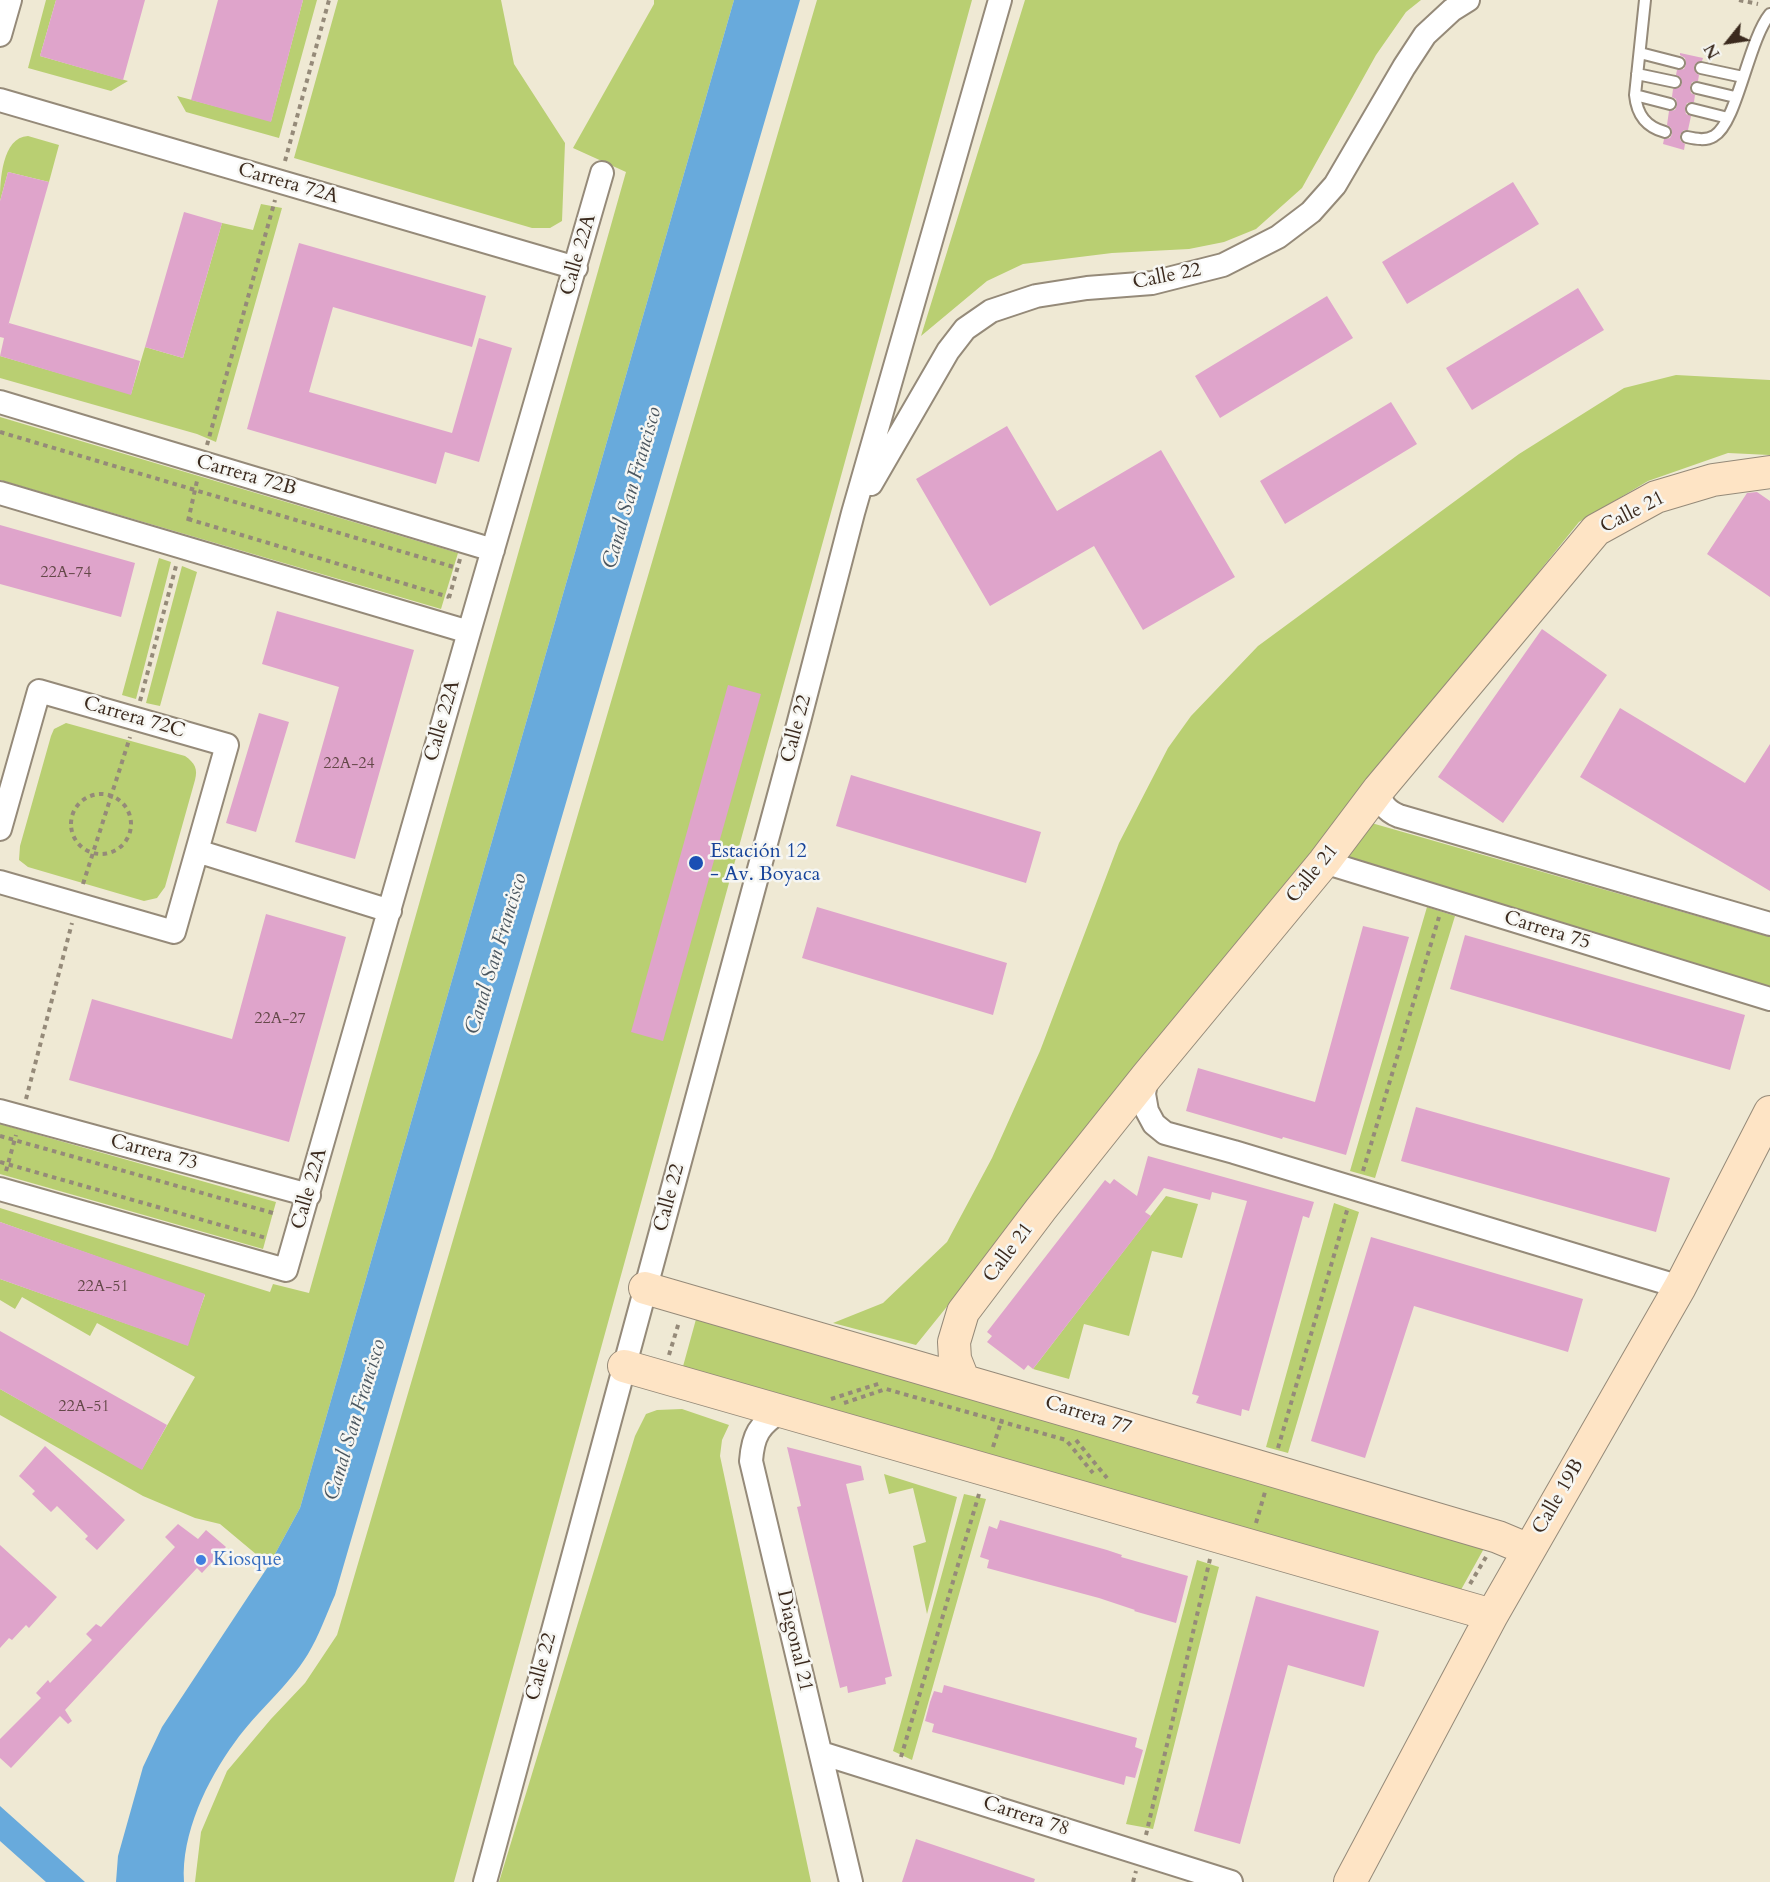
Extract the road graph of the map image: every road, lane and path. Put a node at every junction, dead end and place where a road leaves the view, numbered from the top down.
1 (10, 0) edge
2 (329, 0) edge
3 (1000, 0) edge
4 (1468, 0) edge
5 (1645, 0) edge
6 (1739, 0) edge
7 (1760, 5) dead end
8 (1770, 14) edge
9 (0, 35) edge
10 (1640, 53) junction
11 (1679, 63) dead end
12 (1701, 68) dead end
13 (1637, 74) junction
14 (1743, 77) junction
15 (1675, 82) dead end
16 (1697, 88) dead end
17 (1635, 95) junction
18 (1736, 97) junction
19 (0, 100) edge
20 (1670, 104) dead end
21 (1692, 109) dead end
22 (1728, 118) junction
23 (1665, 132) dead end
24 (1687, 137) dead end
25 (602, 173) dead end
26 (279, 182) junction
27 (576, 268) junction
28 (0, 402) edge
29 (0, 432) edge
30 (208, 439) dead end
31 (1770, 472) edge
32 (199, 475) dead end
33 (195, 490) junction
34 (0, 493) edge
35 (853, 513) junction
36 (188, 519) junction
37 (182, 547) junction
38 (493, 549) junction
39 (461, 554) dead end
40 (457, 568) junction
41 (449, 597) junction
42 (447, 604) dead end
43 (469, 632) junction
44 (138, 709) dead end
45 (130, 736) dead end
46 (1379, 789) junction
47 (5, 793) edge
48 (111, 795) junction
49 (0, 829) edge
50 (197, 851) junction
51 (93, 853) junction
52 (1324, 862) junction
53 (0, 882) edge
54 (82, 888) dead end
55 (390, 911) junction
56 (1441, 911) dead end
57 (74, 915) dead end
58 (1770, 924) edge
59 (1770, 999) edge
60 (1148, 1076) junction
61 (1770, 1112) edge
62 (10, 1114) edge
63 (0, 1136) edge
64 (15, 1140) junction
65 (0, 1162) edge
66 (8, 1164) junction
67 (1362, 1174) dead end
68 (1, 1189) edge
69 (309, 1195) junction
70 (1349, 1204) dead end
71 (273, 1213) dead end
72 (266, 1238) dead end
73 (1680, 1287) junction
74 (645, 1288) junction
75 (681, 1313) dead end
76 (668, 1358) dead end
77 (624, 1366) junction
78 (963, 1379) junction
79 (889, 1380) dead end
80 (1010, 1392) junction
81 (820, 1396) dead end
82 (781, 1411) junction
83 (1070, 1433) dead end
84 (987, 1470) junction
85 (1271, 1470) junction
86 (1109, 1481) dead end
87 (1257, 1532) junction
88 (1529, 1550) junction
89 (1488, 1555) dead end
90 (1211, 1556) dead end
91 (1465, 1592) dead end
92 (1492, 1615) junction
93 (821, 1753) junction
94 (900, 1764) dead end
95 (1141, 1854) junction
96 (485, 1882) edge
97 (852, 1882) edge
98 (1133, 1882) edge
99 (1231, 1882) edge
100 (1350, 1882) edge

1 - 9 street
2 - 26 path
3 - 35 street, Calle 22
4 - 35 street, Calle 22
5 - 10 lane
6 - 7 path
8 - 14 lane
10 - 11 lane
10 - 13 lane
12 - 14 lane
13 - 15 lane
13 - 17 lane
14 - 18 lane
16 - 18 lane
17 - 20 lane
17 - 23 lane
18 - 22 lane
19 - 26 street, Carrera 72A
21 - 22 lane
22 - 24 lane
25 - 27 street, Calle 22A
26 - 27 street, Carrera 72A
26 - 30 path
27 - 38 street, Calle 22A
28 - 38 street, Carrera 72B
29 - 33 path
31 - 46 street, Calle 21
32 - 33 path
33 - 36 path
33 - 40 path
34 - 37 street
35 - 74 street, Calle 22
36 - 37 path
36 - 41 path
37 - 43 street
37 - 44 path
38 - 43 street, Calle 22A
39 - 40 path
40 - 41 path
41 - 42 path
43 - 55 street, Calle 22A
45 - 48 path
46 - 52 street, Calle 21
46 - 58 street
47 - 49 street, Carrera 72C
47 - 50 street, Carrera 72C
48 - 51 path
48 - 51 path
48 - 51 path
50 - 53 street, Carrera 72C
50 - 55 street
51 - 54 path
52 - 59 street, Carrera 75
52 - 60 street, Calle 21
55 - 69 street, Calle 22A
56 - 67 path
57 - 62 path
60 - 73 street
60 - 78 street, Calle 21
61 - 73 street, Calle 19B
62 - 64 path
62 - 69 street, Carrera 73
63 - 64 path
64 - 66 path
64 - 71 path
65 - 66 path
66 - 68 path
66 - 72 path
68 - 69 street, Calle 22A
70 - 85 path
73 - 88 street, Calle 19B
74 - 77 street, Calle 22
74 - 78 street, Carrera 77
75 - 76 path
77 - 82 street
77 - 96 street, Calle 22
78 - 80 street, Carrera 77
79 - 81 path
80 - 84 path
80 - 85 street, Carrera 77
82 - 84 street
82 - 93 street, Diagonal 21
83 - 86 path
84 - 87 street
84 - 94 path
85 - 87 path
85 - 88 street, Carrera 77
87 - 92 street
88 - 92 street, Calle 19B
89 - 91 path
90 - 95 path
92 - 100 street, Calle 19B
93 - 95 street, Carrera 78
93 - 97 street, Diagonal 21
95 - 98 path
95 - 99 street, Carrera 78

